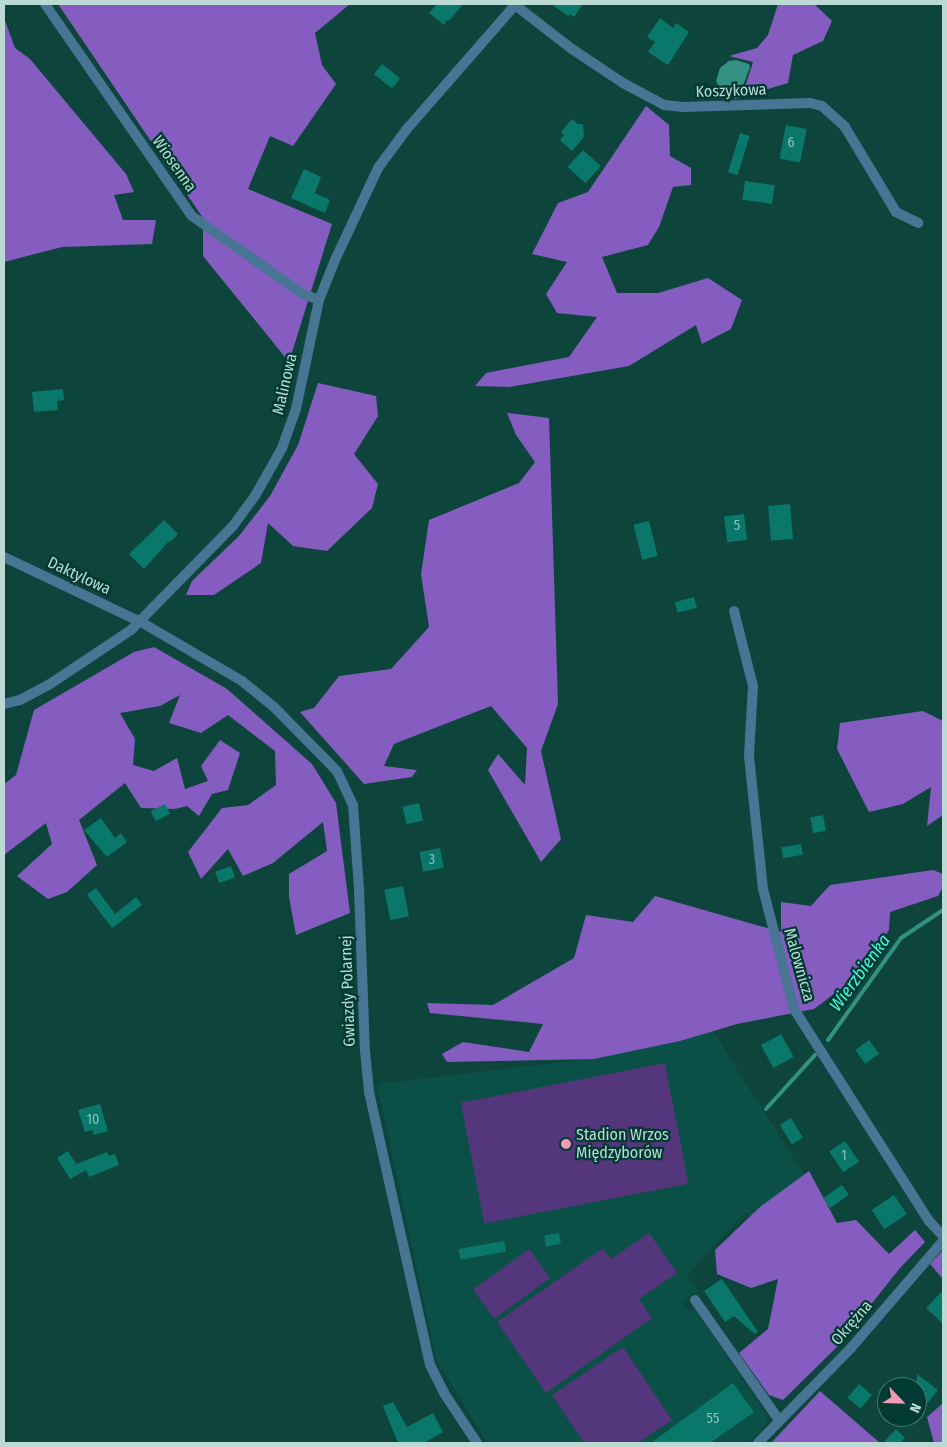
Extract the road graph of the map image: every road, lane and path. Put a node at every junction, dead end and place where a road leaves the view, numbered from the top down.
1 (45, 4) edge
2 (515, 4) edge
3 (919, 223) dead end
4 (319, 300) junction
5 (4, 556) edge
6 (734, 611) dead end
7 (141, 622) junction
8 (4, 704) edge
9 (943, 1236) edge
10 (943, 1241) edge
11 (695, 1300) dead end
12 (779, 1420) junction
13 (477, 1443) edge
14 (758, 1443) edge

1 - 4 street, Wiosenna
2 - 3 street, Koszykowa
2 - 4 street, Malinowa
4 - 7 street, Malinowa
5 - 7 street, Daktylowa
6 - 9 street, Malownicza
7 - 8 street, Malinowa
7 - 13 street, Gwiazdy Polarnej
10 - 12 street, Okrężna
11 - 12 street
12 - 14 street, Okrężna

